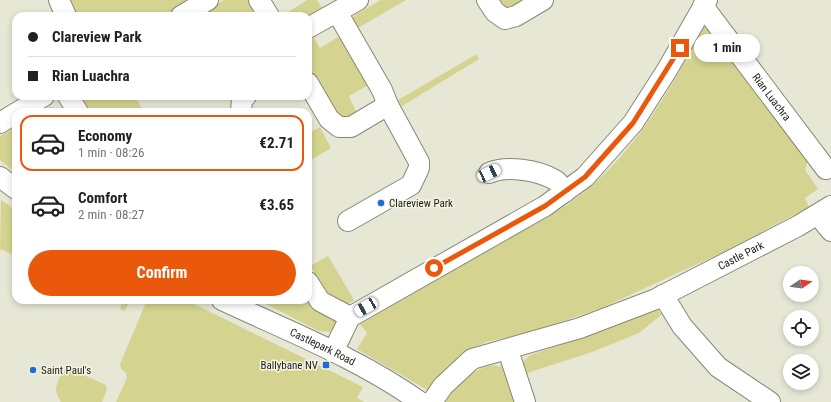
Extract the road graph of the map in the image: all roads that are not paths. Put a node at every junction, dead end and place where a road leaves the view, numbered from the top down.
1 (59, 0) edge
2 (208, 0) edge
3 (259, 0) edge
4 (358, 0) edge
5 (488, 0) edge
6 (543, 0) edge
7 (705, 3) edge
8 (64, 12) edge
9 (188, 12) edge
10 (266, 12) edge
11 (337, 12) junction
12 (312, 26) edge
13 (312, 90) edge
14 (38, 100) edge
15 (388, 105) junction
16 (25, 108) edge
17 (12, 116) edge
18 (0, 123) edge
19 (826, 170) dead end
20 (489, 173) dead end
21 (0, 177) edge
22 (12, 186) edge
23 (565, 192) junction
24 (824, 211) edge
25 (348, 221) dead end
26 (831, 231) edge
27 (312, 288) edge
28 (663, 295) junction
29 (231, 304) edge
30 (350, 317) junction
31 (508, 350) junction
32 (333, 352) junction
33 (420, 402) edge
34 (432, 402) edge
35 (525, 402) edge
36 (770, 402) edge

1 - 8 street
2 - 9 street
3 - 10 street
4 - 11 street
5 - 6 street
7 - 19 street, Rian Luachra
7 - 23 street, Rian Luachra
11 - 12 street
11 - 15 street
13 - 15 street
14 - 16 street
15 - 25 street
17 - 18 street
20 - 23 street
21 - 22 street
23 - 30 street, Rian Luachra
24 - 26 street, Castle Park
24 - 28 street, Castle Park
27 - 30 street
28 - 31 street, Castle Park
28 - 36 street
29 - 32 street, Castlepark Road
30 - 32 street
31 - 34 street, Castle Park
31 - 35 street
32 - 33 street, Castlepark Road

